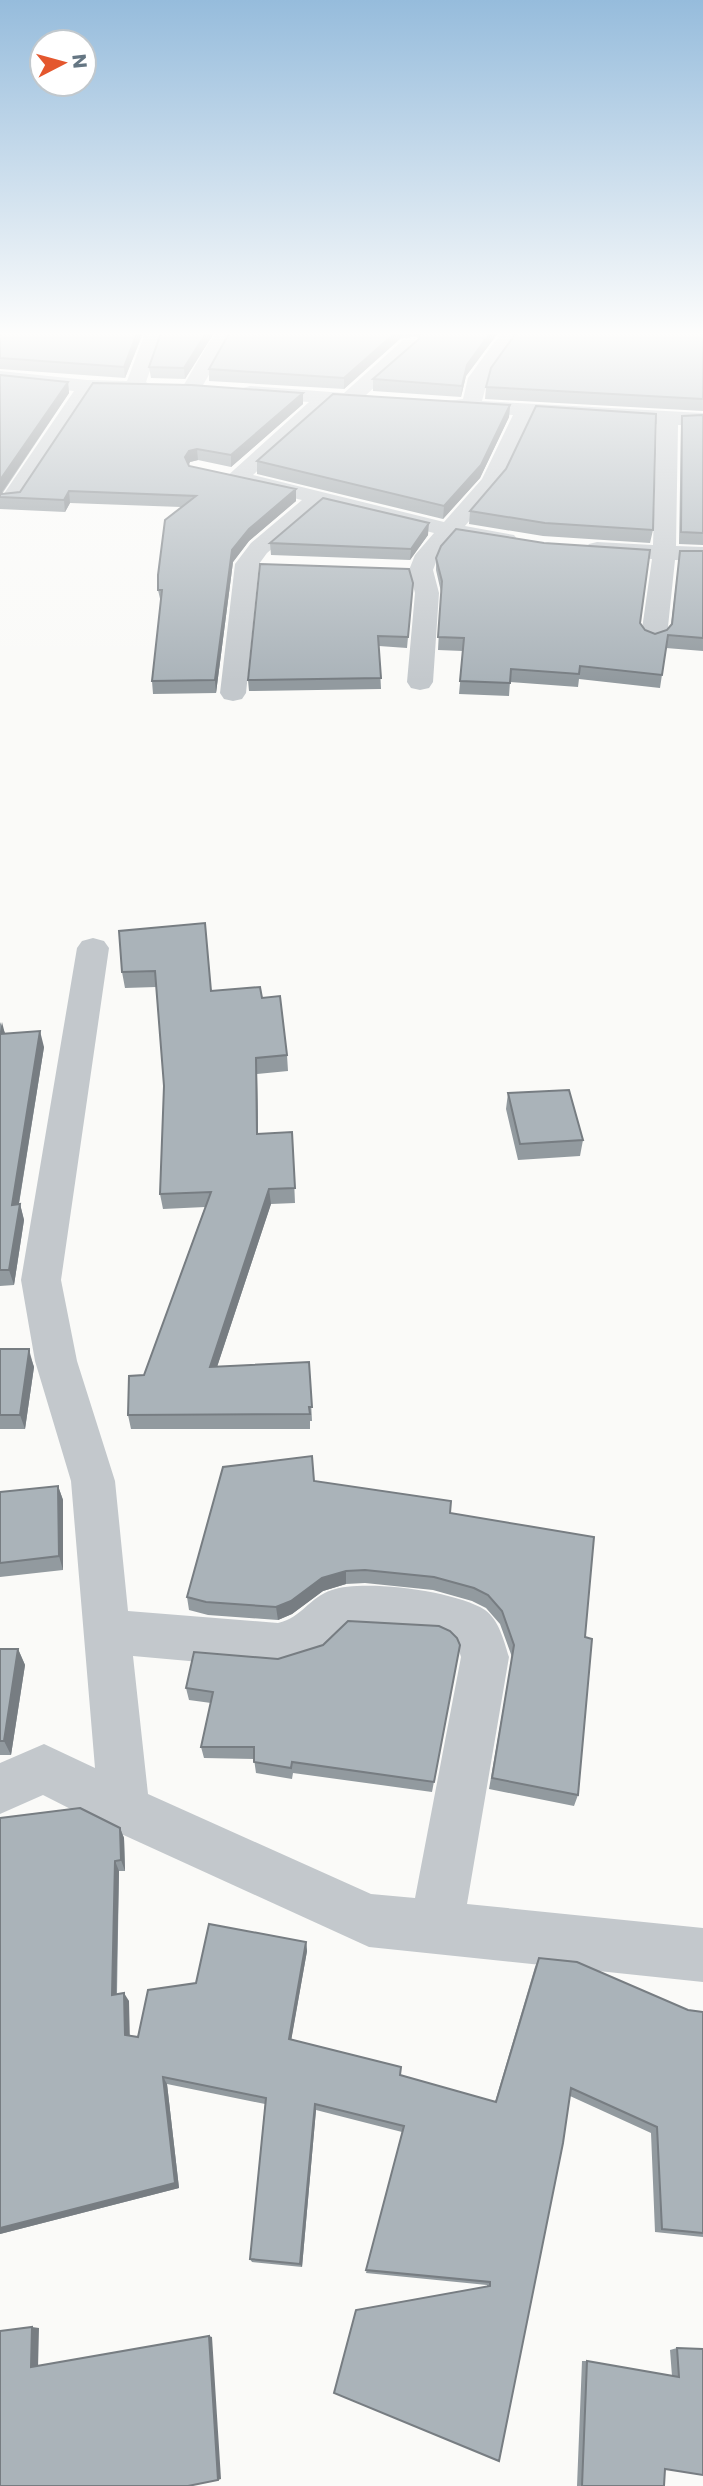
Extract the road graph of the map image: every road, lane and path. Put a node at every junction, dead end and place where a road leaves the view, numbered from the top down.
1 (45, 449) edge
2 (269, 449) edge
3 (507, 449) edge
4 (667, 449) edge
5 (211, 472) edge
6 (236, 478) junction
7 (12, 498) edge
8 (319, 498) junction
9 (448, 530) junction
10 (530, 544) edge
11 (577, 547) edge
12 (664, 554) junction
13 (703, 554) edge
14 (247, 564) junction
15 (272, 565) edge
16 (654, 636) edge
17 (420, 682) dead end
18 (233, 692) dead end
19 (93, 948) dead end
20 (107, 1631) junction
21 (0, 1789) edge
22 (124, 1809) junction
23 (436, 1929) junction
24 (703, 1955) edge

1 - 7 street
2 - 6 street
3 - 9 street
4 - 12 street
5 - 6 street
6 - 8 street
8 - 9 street
8 - 14 street
9 - 10 street
9 - 17 street
11 - 12 street
12 - 13 street
12 - 16 street
14 - 15 street
14 - 18 street
19 - 20 street
20 - 22 street
20 - 23 street
21 - 22 street
22 - 23 street
23 - 24 street

